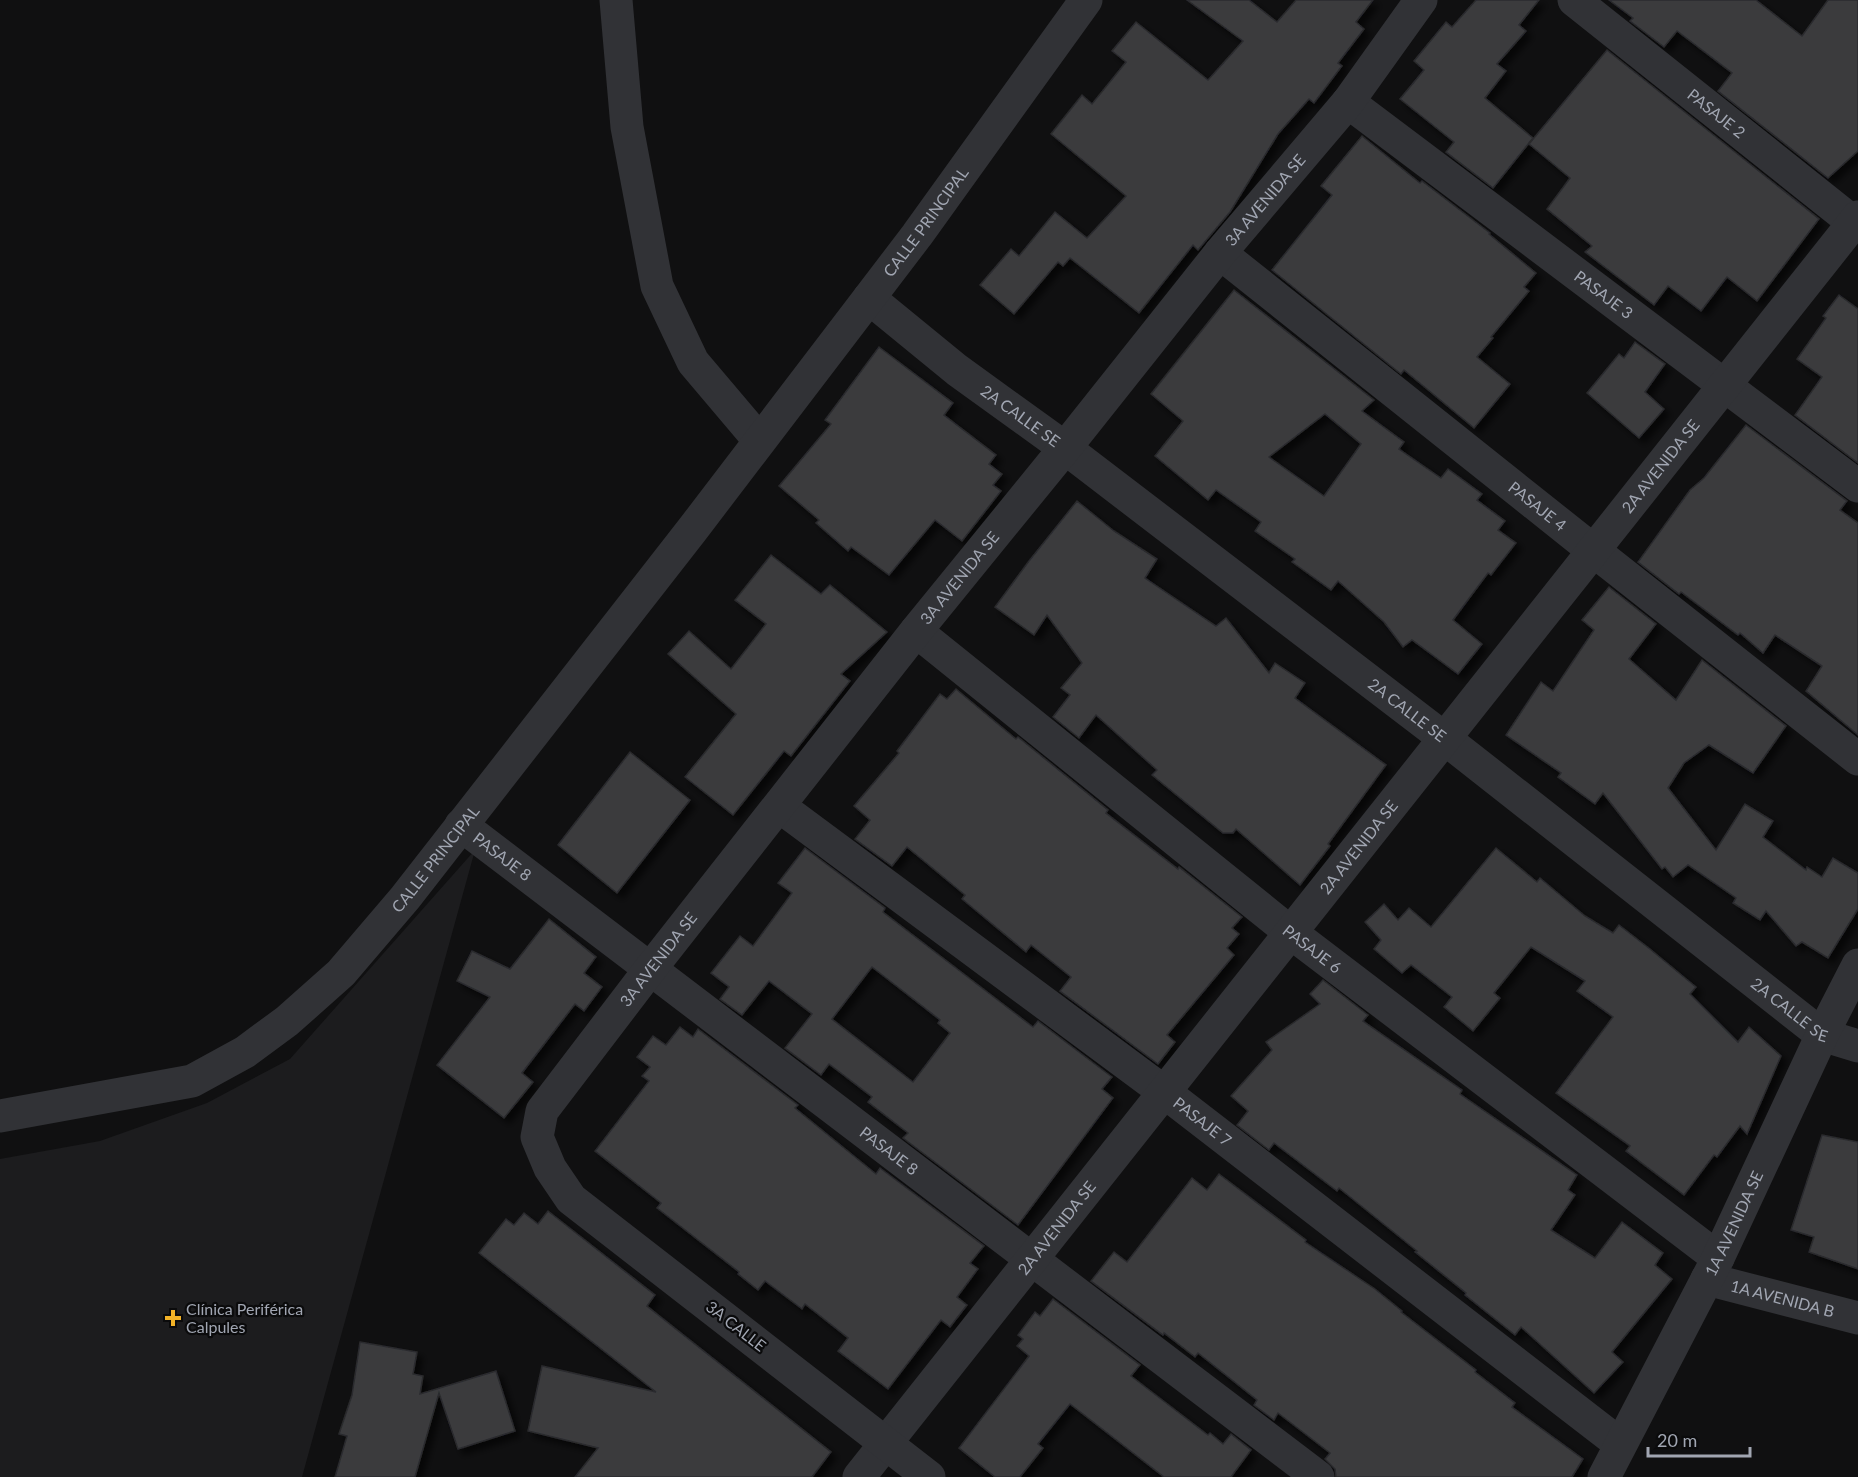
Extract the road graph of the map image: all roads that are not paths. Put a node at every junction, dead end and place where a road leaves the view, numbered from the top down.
1 (616, 0) edge
2 (1086, 0) edge
3 (1421, 0) edge
4 (1574, 0) edge
5 (1348, 102) junction
6 (1857, 222) edge
7 (1220, 253) junction
8 (869, 298) junction
9 (1725, 385) junction
10 (759, 441) junction
11 (1065, 448) junction
12 (1858, 486) edge
13 (1594, 551) junction
14 (916, 630) junction
15 (1444, 738) junction
16 (1858, 759) edge
17 (779, 806) junction
18 (461, 825) junction
19 (1290, 932) junction
20 (1858, 965) edge
21 (651, 968) junction
22 (1822, 1035) junction
23 (1858, 1046) edge
24 (1163, 1091) junction
25 (0, 1116) edge
26 (550, 1168) joint
27 (1031, 1258) junction
28 (1712, 1269) junction
29 (1858, 1318) edge
30 (885, 1442) junction
31 (1620, 1444) junction
32 (859, 1477) edge
33 (929, 1477) edge
34 (1318, 1477) edge
35 (1604, 1477) edge

1 - 10 street
2 - 8 street, CALLE PRINCIPAL
3 - 5 street, 3A AVENIDA SE
4 - 6 street, PASAJE 2
5 - 7 street, 3A AVENIDA SE
5 - 9 street, PASAJE 3
6 - 9 street, 2A AVENIDA SE
7 - 11 street, 3A AVENIDA SE
7 - 13 street, PASAJE 4
8 - 10 street, CALLE PRINCIPAL
8 - 11 street, 2A CALLE SE
9 - 12 street, PASAJE 3
9 - 13 street, 2A AVENIDA SE
10 - 18 street, CALLE PRINCIPAL
11 - 14 street, 3A AVENIDA SE
11 - 15 street, 2A CALLE SE
13 - 15 street, 2A AVENIDA SE
13 - 16 street, PASAJE 4
14 - 17 street, 3A AVENIDA SE
14 - 19 street, PASAJE 6
15 - 19 street, 2A AVENIDA SE
15 - 22 street, 2A CALLE SE
17 - 21 street, 3A AVENIDA SE
17 - 24 street, PASAJE 7
18 - 21 street, PASAJE 8
18 - 25 street, CALLE PRINCIPAL
19 - 24 street, 2A AVENIDA SE
19 - 28 street, PASAJE 6
20 - 22 street, 1A AVENIDA SE
21 - 26 street, 3A AVENIDA SE
21 - 27 street, PASAJE 8
22 - 23 street, 2A CALLE SE
22 - 28 street, 1A AVENIDA SE
24 - 27 street, 2A AVENIDA SE
24 - 31 street, PASAJE 7
26 - 30 street, 3A CALLE
27 - 30 street, 2A AVENIDA SE
27 - 34 street, PASAJE 8
28 - 29 street, 1A AVENIDA B
28 - 31 street, 1A AVENIDA SE
30 - 32 street, 2A AVENIDA SE
30 - 33 street, 3A CALLE
31 - 35 street, 1A AVENIDA SE

